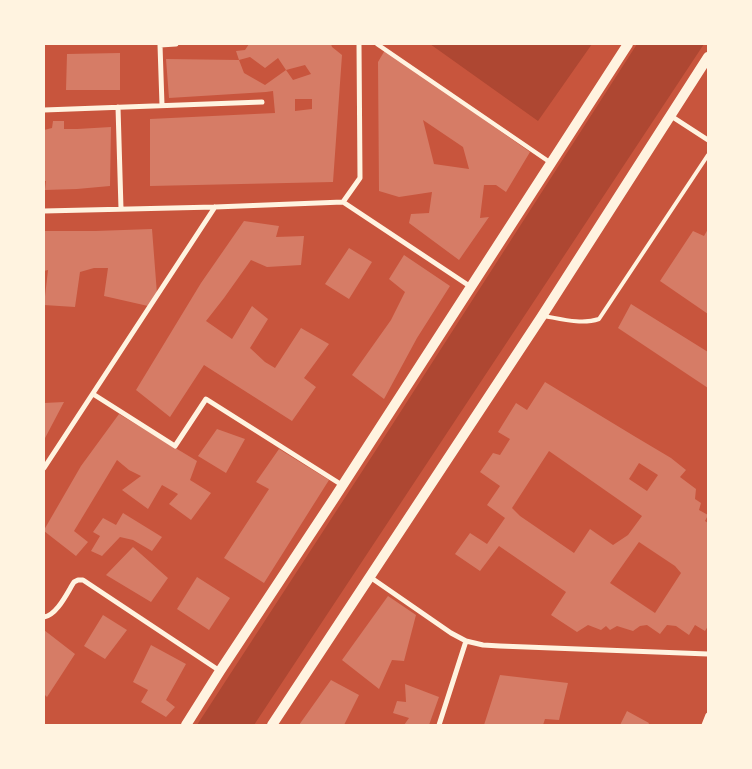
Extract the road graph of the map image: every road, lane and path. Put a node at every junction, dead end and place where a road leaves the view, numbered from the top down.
1 (176, 44) edge
2 (359, 44) edge
3 (377, 44) edge
4 (628, 44) edge
5 (708, 57) edge
6 (262, 102) dead end
7 (162, 105) junction
8 (118, 107) junction
9 (44, 110) edge
10 (670, 116) junction
11 (708, 140) edge
12 (708, 155) edge
13 (551, 163) junction
14 (343, 202) junction
15 (215, 207) junction
16 (121, 209) junction
17 (44, 211) edge
18 (471, 287) junction
19 (542, 316) junction
20 (93, 394) junction
21 (44, 468) edge
22 (342, 485) junction
23 (370, 577) junction
24 (44, 618) edge
25 (466, 641) junction
26 (708, 654) edge
27 (220, 671) junction
28 (708, 716) edge
29 (186, 725) edge
30 (272, 725) edge
31 (439, 725) edge
32 (704, 725) edge

1 - 7 street
2 - 14 street
3 - 13 street
4 - 13 main road
5 - 10 main road
6 - 7 street
7 - 8 street
8 - 9 street
8 - 16 street
10 - 11 street
10 - 19 main road
12 - 19 lane
13 - 18 main road
14 - 15 street
14 - 18 street
15 - 16 street
15 - 20 street
16 - 17 street
18 - 22 main road
19 - 23 main road
20 - 21 street
20 - 22 street
22 - 27 main road
23 - 25 street
23 - 30 main road
24 - 27 street
25 - 26 street
25 - 31 street
27 - 29 main road
28 - 32 street

